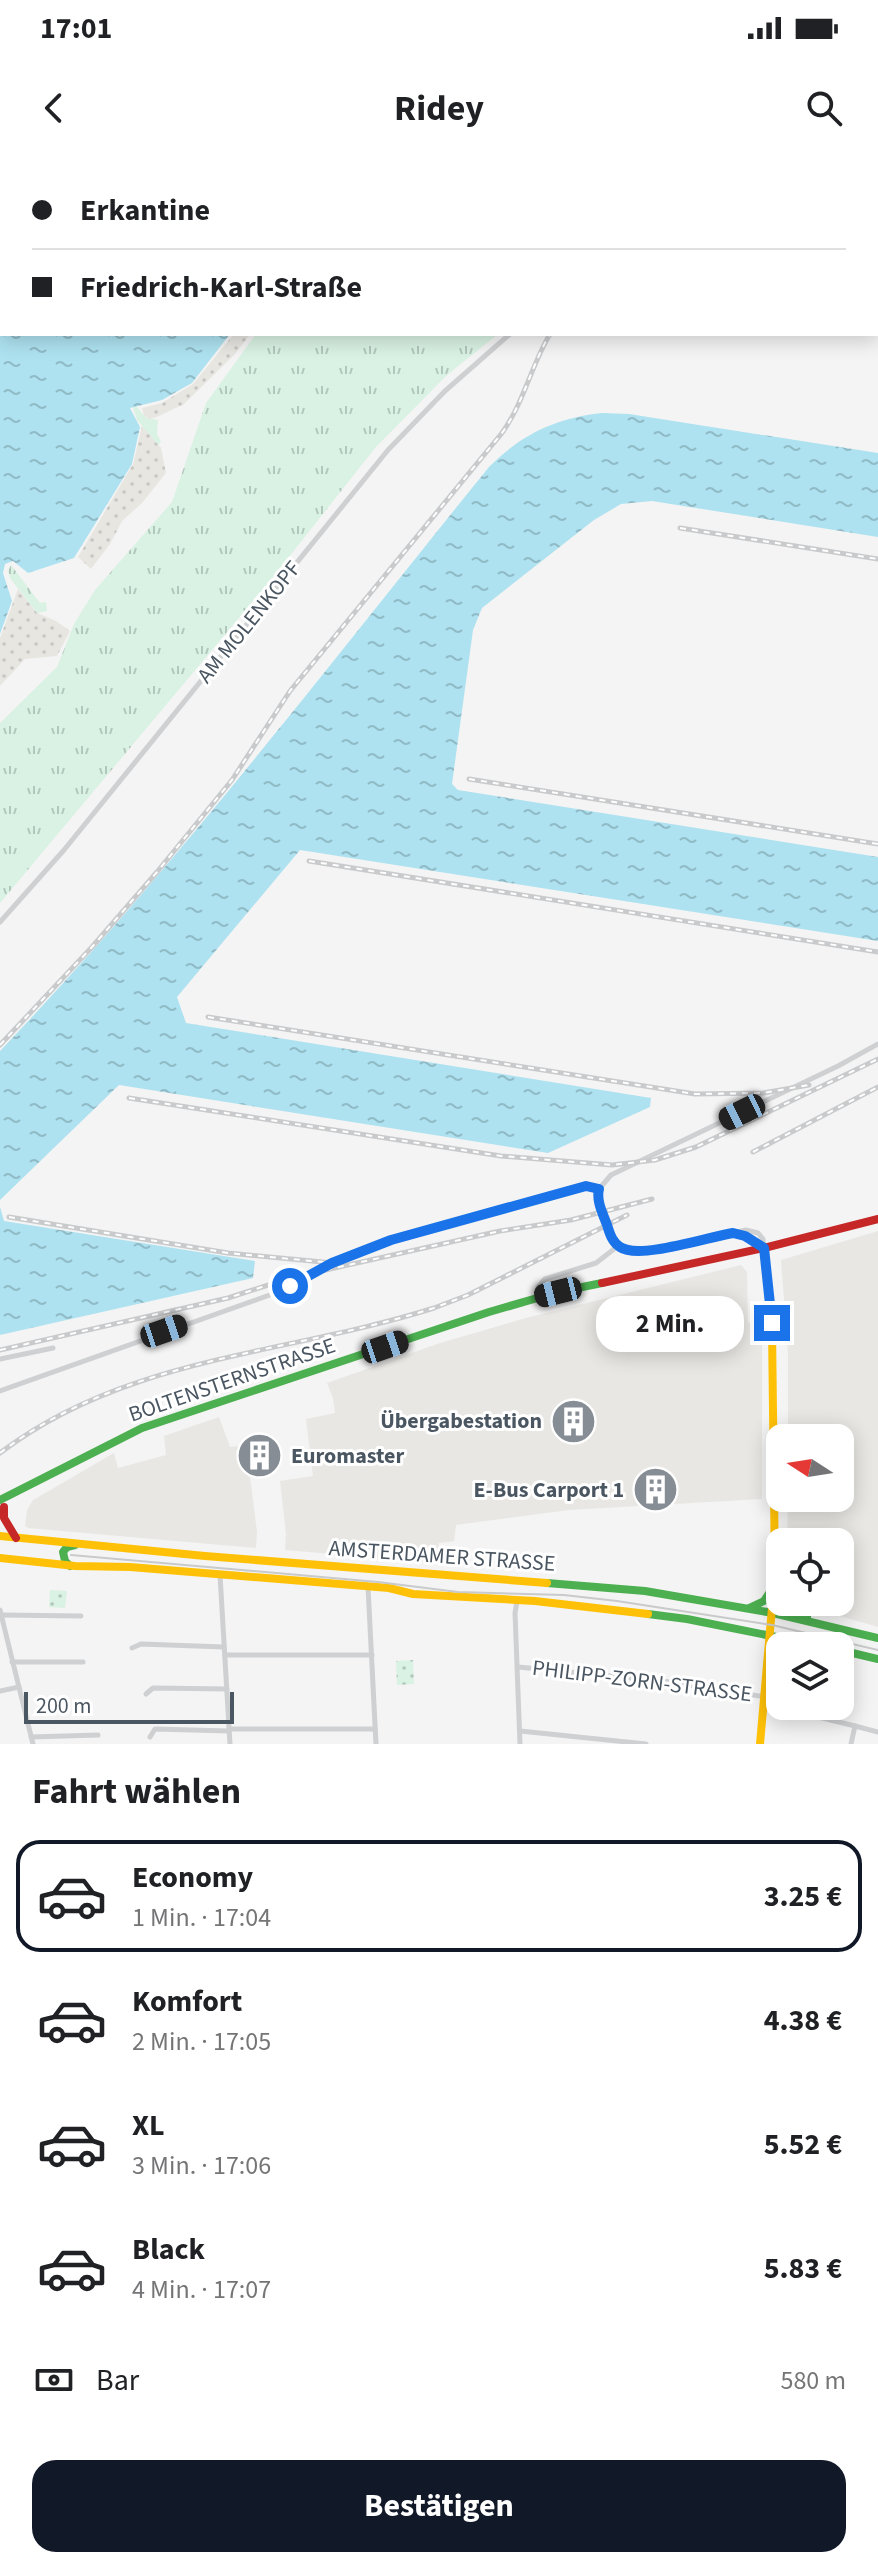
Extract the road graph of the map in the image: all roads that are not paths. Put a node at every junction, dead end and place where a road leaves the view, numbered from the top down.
1 (508, 336) edge
2 (0, 922) edge
3 (878, 1044) edge
4 (599, 1189) junction
5 (878, 1219) edge
6 (618, 1246) junction
7 (764, 1248) junction
8 (539, 1297) junction
9 (53, 1348) dead end
10 (0, 1359) edge
11 (0, 1391) edge
12 (1, 1506) edge
13 (776, 1528) edge
14 (0, 1536) edge
15 (16, 1538) junction
16 (78, 1544) junction
17 (0, 1558) edge
18 (70, 1566) junction
19 (220, 1575) junction
20 (368, 1587) junction
21 (645, 1591) junction
22 (766, 1598) edge
23 (517, 1601) junction
24 (747, 1609) junction
25 (622, 1610) junction
26 (766, 1612) edge
27 (0, 1613) edge
28 (81, 1616) dead end
29 (785, 1616) edge
30 (806, 1616) edge
31 (825, 1626) junction
32 (766, 1634) edge
33 (878, 1638) edge
34 (224, 1647) junction
35 (132, 1648) dead end
36 (854, 1653) edge
37 (225, 1655) junction
38 (372, 1655) junction
39 (878, 1659) edge
40 (12, 1662) junction
41 (83, 1662) dead end
42 (518, 1667) junction
43 (19, 1687) junction
44 (227, 1689) junction
45 (0, 1691) edge
46 (146, 1694) dead end
47 (766, 1701) joint
48 (834, 1720) edge
49 (855, 1726) junction
50 (375, 1729) junction
51 (229, 1730) junction
52 (520, 1731) junction
53 (878, 1732) edge
54 (98, 1735) dead end
55 (31, 1737) junction
56 (150, 1737) dead end
57 (33, 1744) edge
58 (230, 1744) edge
59 (376, 1744) edge
60 (520, 1744) edge
61 (646, 1744) edge
62 (760, 1744) edge
63 (851, 1744) edge

1 - 2 street, AM MOLENKOPF
3 - 4 street
4 - 6 street
4 - 11 street
5 - 7 main road, BOLTENSTERNSTRASSE
6 - 7 street
6 - 8 street
7 - 8 main road, BOLTENSTERNSTRASSE
7 - 13 main road
8 - 12 main road, BOLTENSTERNSTRASSE
9 - 10 street
12 - 15 main road
14 - 15 main road, AMSTERDAMER STRASSE
15 - 16 main road, AMSTERDAMER STRASSE
16 - 18 main road
16 - 21 main road, AMSTERDAMER STRASSE
17 - 18 main road, AMSTERDAMER STRASSE
18 - 19 main road, AMSTERDAMER STRASSE
19 - 20 main road, AMSTERDAMER STRASSE
19 - 34 street
20 - 23 main road, AMSTERDAMER STRASSE
20 - 38 street
21 - 24 main road, AMSTERDAMER STRASSE
21 - 25 main road
22 - 24 main road
23 - 25 main road, AMSTERDAMER STRASSE
23 - 42 street
24 - 26 main road, AMSTERDAMER STRASSE
25 - 32 main road, AMSTERDAMER STRASSE
27 - 28 street
27 - 40 street
29 - 31 main road, AMSTERDAMER STRASSE
30 - 31 main road
31 - 33 main road, AMSTERDAMER STRASSE
34 - 35 street
34 - 37 street
36 - 39 main road
37 - 38 street
37 - 44 street
38 - 50 street
40 - 41 street
40 - 43 street
42 - 47 street, PHILIPP-ZORN-STRASSE
42 - 52 street
43 - 45 street
43 - 55 street
44 - 46 street
44 - 51 street
47 - 62 main road
48 - 49 street, PHILIPP-ZORN-STRASSE
49 - 53 street, PHILIPP-ZORN-STRASSE
49 - 63 street
50 - 51 street
50 - 59 street
51 - 56 street
51 - 58 street
52 - 60 street
52 - 61 street
54 - 55 street
55 - 57 street

